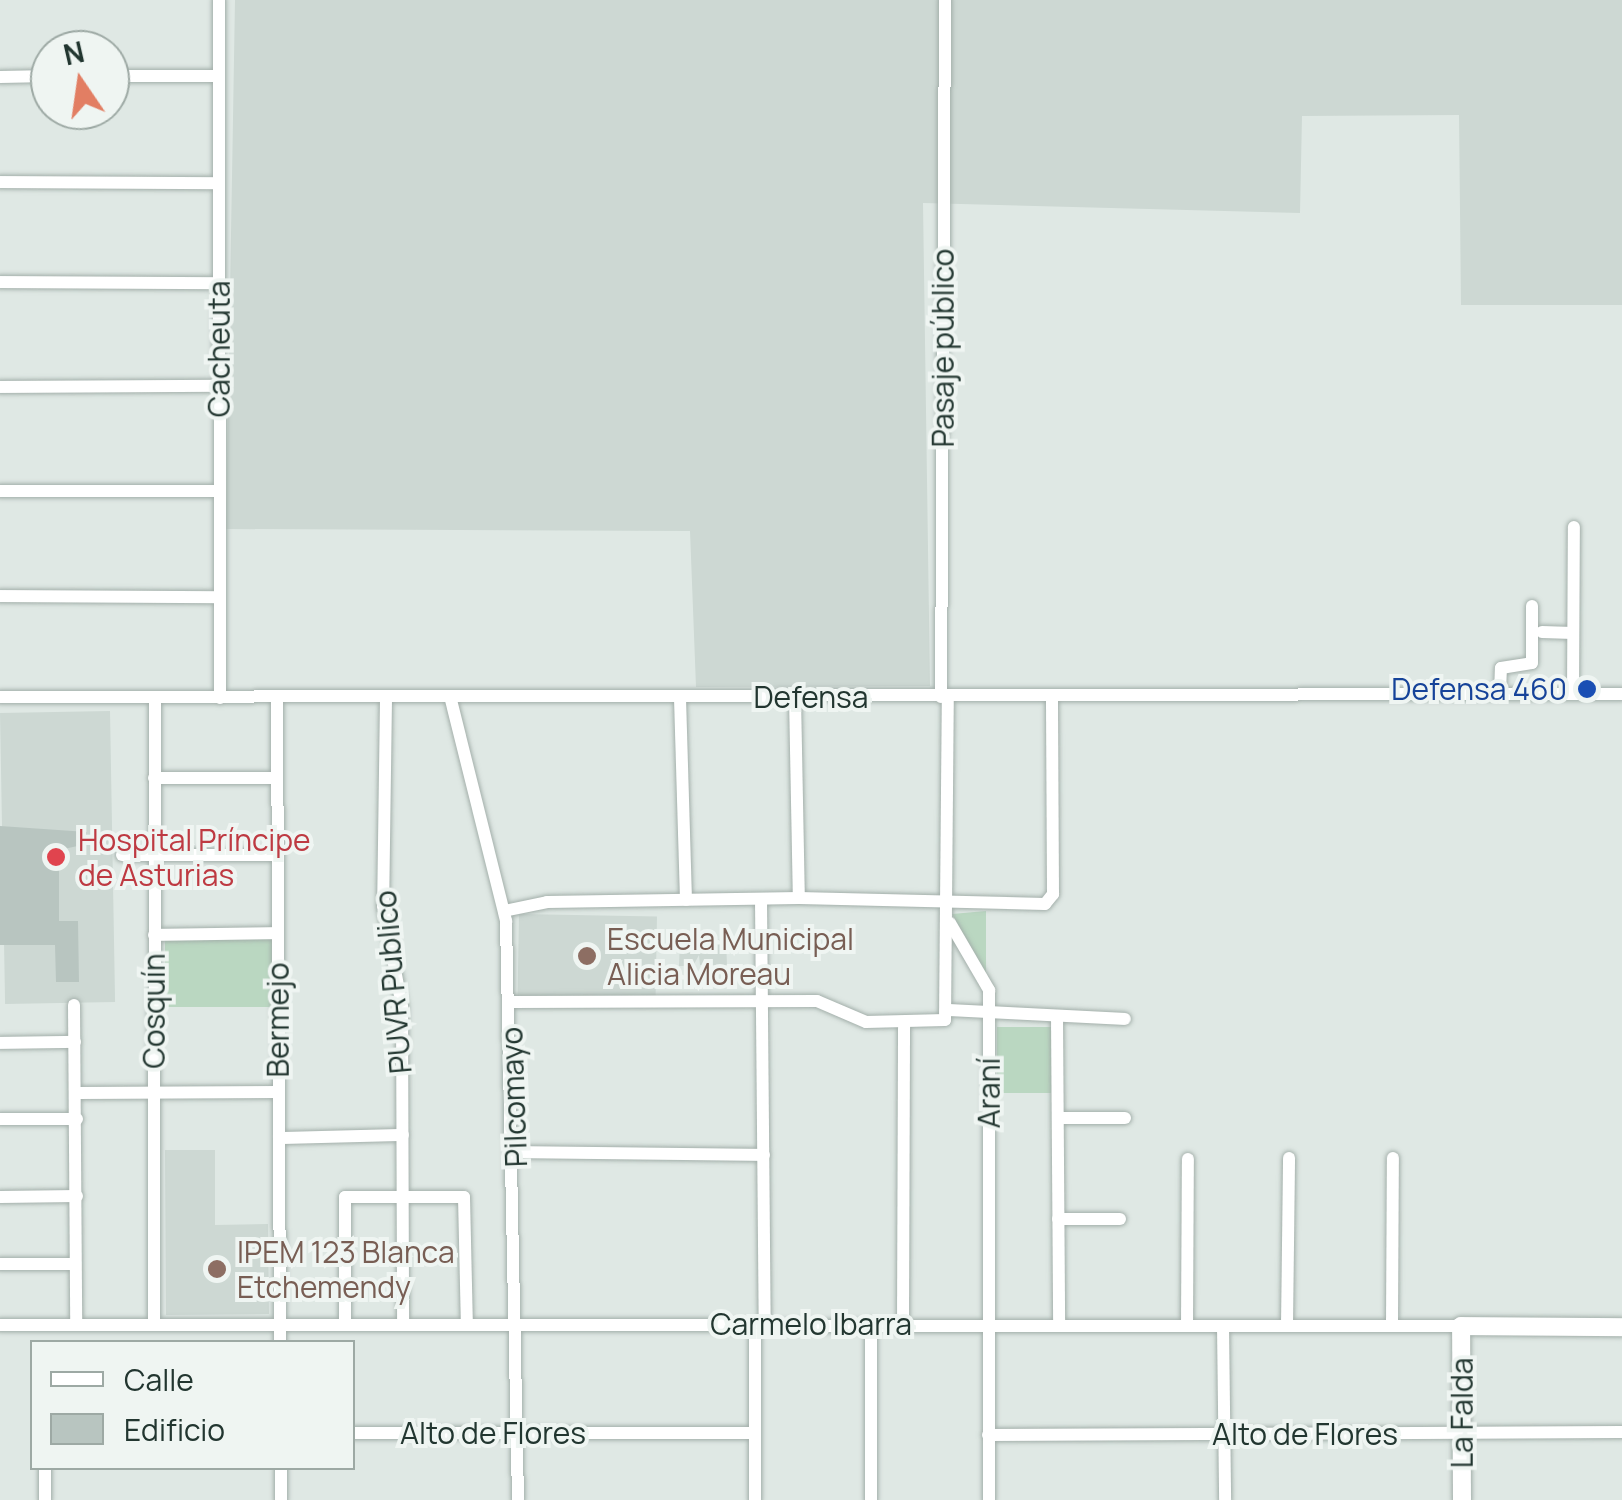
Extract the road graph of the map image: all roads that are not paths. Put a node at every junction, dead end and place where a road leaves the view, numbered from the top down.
1 (219, 0) edge
2 (944, 0) edge
3 (0, 76) edge
4 (30, 76) edge
5 (130, 76) edge
6 (219, 76) junction
7 (0, 182) edge
8 (219, 183) junction
9 (0, 282) edge
10 (219, 282) junction
11 (219, 386) junction
12 (0, 387) edge
13 (0, 491) edge
14 (219, 491) junction
15 (1574, 526) dead end
16 (0, 596) edge
17 (219, 597) junction
18 (1532, 606) dead end
19 (1542, 632) dead end
20 (1573, 633) junction
21 (1500, 694) junction
22 (1573, 694) junction
23 (1622, 694) edge
24 (1052, 696) junction
25 (154, 697) junction
26 (795, 697) junction
27 (944, 697) junction
28 (0, 698) edge
29 (220, 698) junction
30 (277, 698) junction
31 (680, 698) junction
32 (386, 699) junction
33 (450, 700) junction
34 (154, 778) junction
35 (278, 778) junction
36 (122, 855) dead end
37 (154, 855) junction
38 (278, 855) junction
39 (799, 898) junction
40 (686, 900) junction
41 (761, 900) junction
42 (949, 902) junction
43 (504, 910) junction
44 (949, 922) junction
45 (278, 933) junction
46 (154, 935) junction
47 (762, 1001) junction
48 (511, 1002) junction
49 (74, 1005) dead end
50 (950, 1010) junction
51 (989, 1016) junction
52 (1058, 1017) junction
53 (1125, 1019) dead end
54 (904, 1024) junction
55 (0, 1042) edge
56 (75, 1042) junction
57 (278, 1092) junction
58 (78, 1093) junction
59 (154, 1094) junction
60 (1058, 1118) junction
61 (1125, 1118) dead end
62 (0, 1119) edge
63 (77, 1119) junction
64 (403, 1135) junction
65 (279, 1138) junction
66 (515, 1152) junction
67 (764, 1155) junction
68 (1188, 1158) dead end
69 (1289, 1158) dead end
70 (1393, 1158) dead end
71 (77, 1196) junction
72 (403, 1197) junction
73 (0, 1198) edge
74 (1058, 1219) junction
75 (1120, 1219) dead end
76 (0, 1264) edge
77 (75, 1264) junction
78 (280, 1324) junction
79 (514, 1324) junction
80 (871, 1324) junction
81 (903, 1324) junction
82 (45, 1325) junction
83 (76, 1325) junction
84 (154, 1325) junction
85 (345, 1325) junction
86 (402, 1325) junction
87 (467, 1325) junction
88 (760, 1325) junction
89 (0, 1326) edge
90 (988, 1326) junction
91 (1059, 1326) junction
92 (1187, 1326) junction
93 (1223, 1326) junction
94 (1287, 1326) junction
95 (1392, 1326) junction
96 (1461, 1326) junction
97 (1622, 1327) edge
98 (45, 1340) edge
99 (280, 1340) edge
100 (355, 1432) edge
101 (1622, 1432) edge
102 (518, 1433) junction
103 (754, 1433) junction
104 (1224, 1434) junction
105 (1462, 1434) junction
106 (988, 1435) junction
107 (45, 1470) edge
108 (281, 1470) edge
109 (45, 1500) edge
110 (281, 1500) edge
111 (518, 1500) edge
112 (755, 1500) edge
113 (871, 1500) edge
114 (989, 1500) edge
115 (1224, 1500) edge
116 (1462, 1500) edge

1 - 6 street, Cacheuta
2 - 27 street, Pasaje público
3 - 4 street
5 - 6 street
6 - 8 street, Cacheuta
7 - 8 street
8 - 10 street, Cacheuta
9 - 10 street
10 - 11 street, Cacheuta
11 - 12 street
11 - 14 street, Cacheuta
13 - 14 street
14 - 17 street, Cacheuta
15 - 20 street
16 - 17 street
17 - 29 street, Cacheuta
18 - 21 street
19 - 20 street
20 - 22 street
21 - 22 street, Defensa
21 - 24 street, Defensa
22 - 23 street, Defensa
24 - 27 street, Defensa
24 - 42 street
25 - 28 street, Defensa
25 - 29 street, Defensa
25 - 34 street, Cosquín
26 - 27 street, Defensa
26 - 31 street, Defensa
26 - 39 street
27 - 42 street
29 - 30 street, Defensa
30 - 32 street, Defensa
30 - 35 street, Bermejo
31 - 33 street, Defensa
31 - 40 street
32 - 33 street, Defensa
32 - 64 street, PUVR Publico
33 - 43 street, Pilcomayo
34 - 35 street
34 - 37 street, Cosquín
35 - 38 street, Bermejo
36 - 37 street
37 - 38 street
37 - 46 street, Cosquín
38 - 45 street, Bermejo
39 - 41 street
39 - 42 street
40 - 41 street
40 - 43 street
41 - 47 street
42 - 44 street
43 - 48 street, Pilcomayo
44 - 50 street
44 - 51 street, Araní
45 - 46 street
45 - 57 street, Bermejo
46 - 59 street, Cosquín
47 - 48 street
47 - 54 street
47 - 67 street
48 - 66 street, Pilcomayo
49 - 56 street
50 - 51 street
50 - 54 street
51 - 52 street
51 - 90 street, Araní
52 - 53 street
52 - 60 street
54 - 81 street
55 - 56 street
56 - 58 street
57 - 59 street
57 - 65 street, Bermejo
58 - 59 street
58 - 63 street
59 - 84 street, Cosquín
60 - 61 street
60 - 74 street
62 - 63 street
63 - 71 street
64 - 65 street
64 - 72 street, PUVR Publico
65 - 78 street, Bermejo
66 - 67 street
66 - 79 street, Pilcomayo
67 - 88 street
68 - 92 street
69 - 94 street
70 - 95 street
71 - 73 street
71 - 77 street
72 - 85 street
72 - 86 street, PUVR Publico
72 - 87 street
74 - 75 street
74 - 91 street
76 - 77 street
77 - 83 street
78 - 84 street, Carmelo Ibarra
78 - 85 street, Carmelo Ibarra
78 - 99 street, Bermejo
79 - 87 street, Carmelo Ibarra
79 - 88 street, Carmelo Ibarra
79 - 102 street, Pilcomayo
80 - 81 street, Carmelo Ibarra
80 - 88 street, Carmelo Ibarra
80 - 113 street
81 - 90 street, Carmelo Ibarra
82 - 83 street, Carmelo Ibarra
82 - 89 street, Carmelo Ibarra
82 - 98 street
83 - 84 street, Carmelo Ibarra
85 - 86 street, Carmelo Ibarra
86 - 87 street, Carmelo Ibarra
88 - 103 street
90 - 91 street, Carmelo Ibarra
90 - 106 street, Araní
91 - 92 street, Carmelo Ibarra
92 - 93 street, Carmelo Ibarra
93 - 94 street, Carmelo Ibarra
93 - 104 street
94 - 95 street, Carmelo Ibarra
95 - 96 street, Carmelo Ibarra
96 - 97 main road, Carmelo Ibarra
96 - 105 main road, La Falda
100 - 102 street, Alto de Flores
101 - 105 street, Alto de Flores
102 - 103 street, Alto de Flores
102 - 111 street, Pilcomayo
103 - 112 street
104 - 105 street, Alto de Flores
104 - 106 street, Alto de Flores
104 - 115 street
105 - 116 main road, La Falda
106 - 114 street, Araní
107 - 109 street
108 - 110 street

